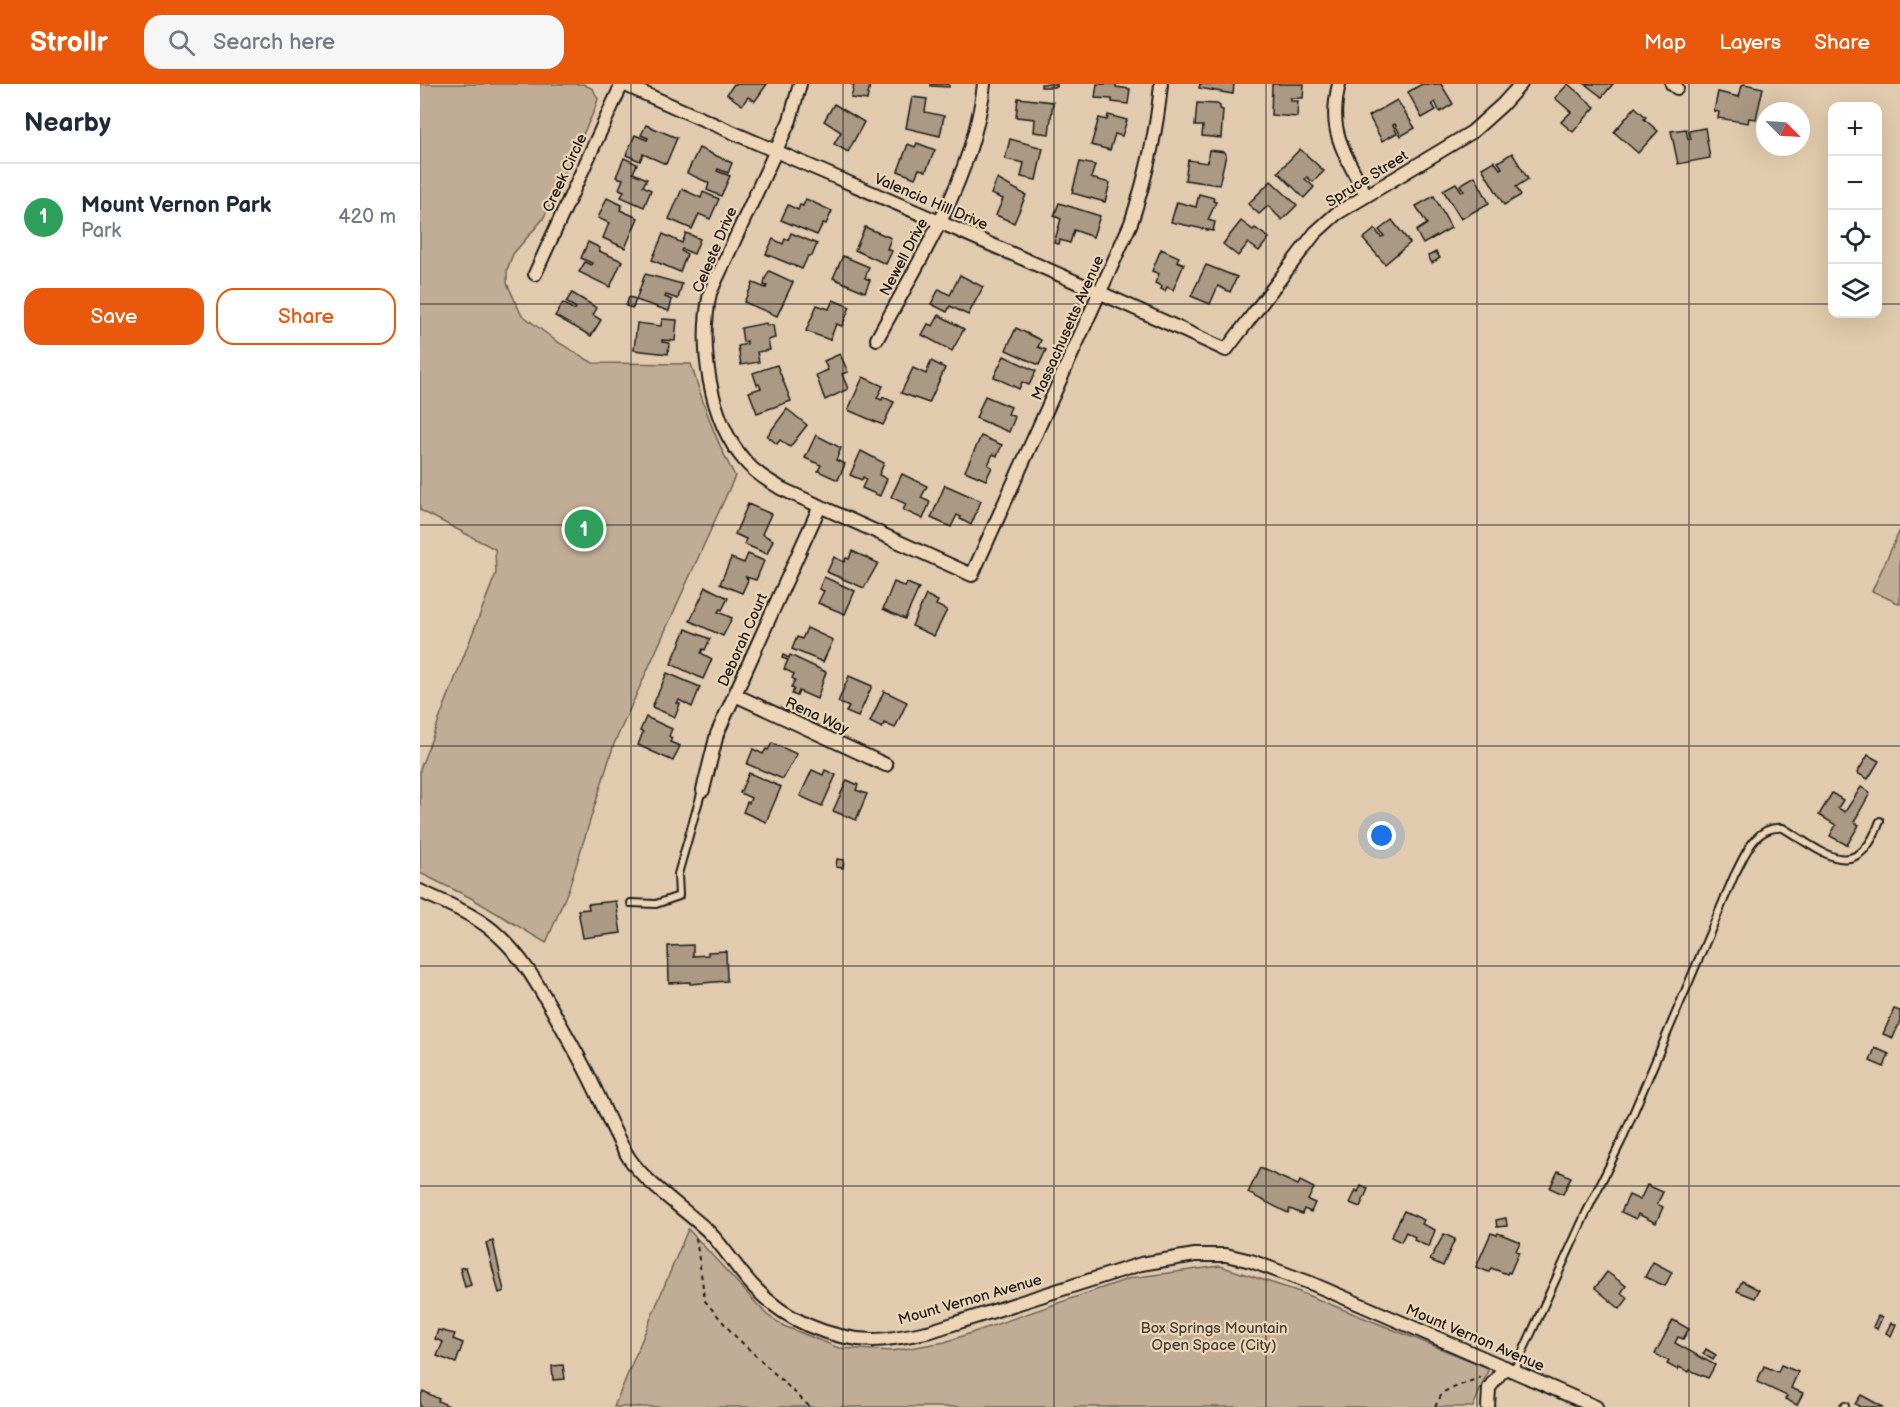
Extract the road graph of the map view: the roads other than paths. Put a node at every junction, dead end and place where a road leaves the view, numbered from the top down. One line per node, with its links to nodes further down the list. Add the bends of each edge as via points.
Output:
1 (623, 84): 7 (street, Valencia Hill Drive); 10 (street, Creek Circle)
2 (800, 84): 7 (street, Celeste Drive)
3 (984, 84): 9 (street, Newell Drive, via 976,133)
4 (1161, 84): 11 (street, Massachusetts Avenue, via 1155,135 1142,189)
5 (1339, 84): 8 (street, via 1336,126)
6 (1521, 84): 8 (street, Spruce Street, via 1472,132)
7 (776, 152): 9 (street, Valencia Hill Drive); 14 (street, Celeste Drive, via 710,293 706,315 707,365 719,414 745,461 782,489)
8 (1366, 195): 13 (street, Spruce Street, via 1336,214 1316,233)
9 (939, 222): 11 (street, Valencia Hill Drive); 12 (street, Newell Drive)
10 (535, 274)
11 (1101, 292): 13 (street, Valencia Hill Drive); 15 (street, Massachusetts Avenue)
12 (877, 339)
13 (1226, 350)
14 (820, 506): 15 (street, Celeste Drive); 16 (street, Deborah Court)
15 (972, 575)
16 (735, 695): 17 (street, Rena Way); 18 (street, Deborah Court, via 717,734)
17 (886, 765)
18 (702, 790): 21 (lane, via 678,874 679,896 656,904)
19 (1880, 821): 22 (lane, via 1861,855 1844,859 1833,858 1783,828 1764,830 1750,845 1621,1142)
20 (420, 891): 22 (street, Mount Vernon Avenue, via 478,921 513,951 531,973 573,1045 608,1122 631,1160 711,1235 755,1288 799,1322 847,1337 903,1337 1141,1264 1195,1255 1226,1255 1313,1284)
21 (631, 903)
22 (1510, 1369): 23 (street, via 1489,1388); 24 (street, Mount Vernon Avenue)
23 (1488, 1407)
24 (1596, 1407)

